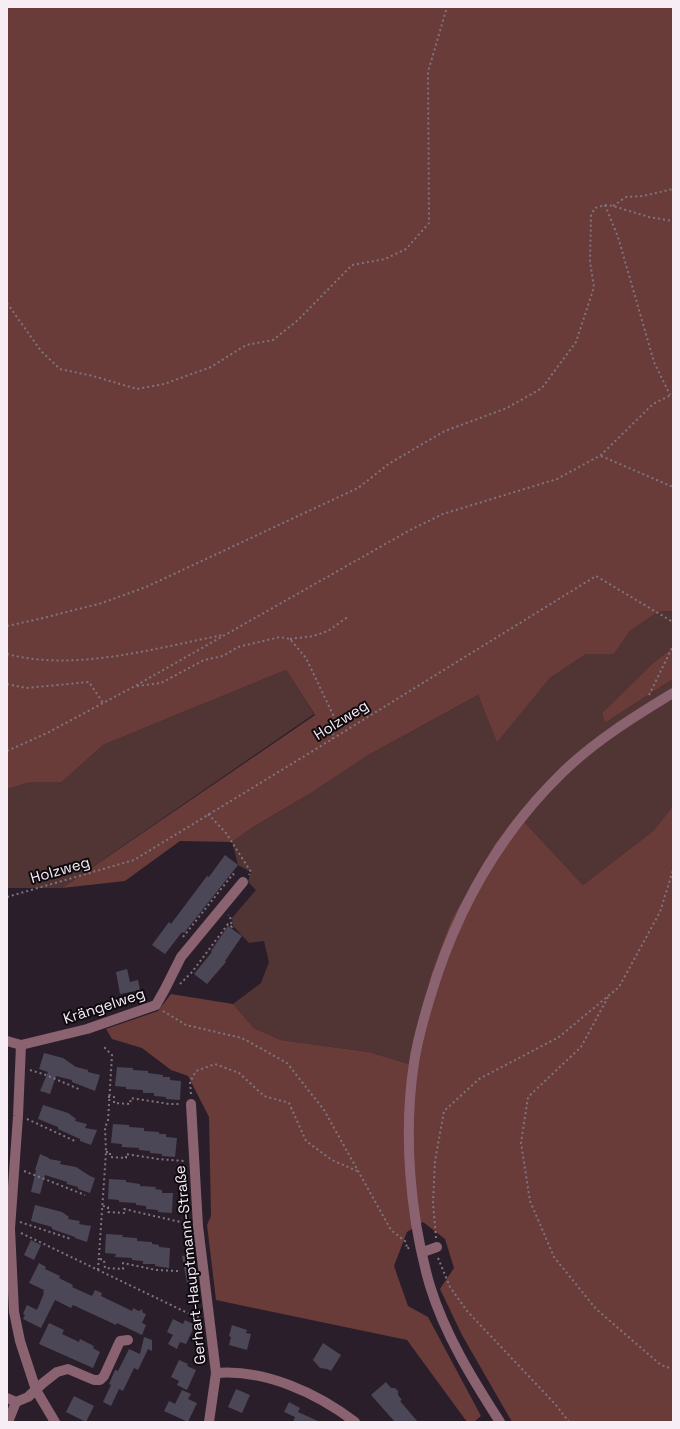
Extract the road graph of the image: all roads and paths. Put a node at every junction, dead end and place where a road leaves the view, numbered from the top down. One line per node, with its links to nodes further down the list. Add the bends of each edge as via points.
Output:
1 (447, 7): 6 (path, via 428,72 429,223 406,249 385,259 352,265 298,320 273,340 246,345 211,367 164,384 137,389 60,369 41,351)
2 (673, 189): 4 (path, via 626,197)
3 (604, 205): 4 (path); 7 (path, via 618,238 654,362); 12 (path, via 595,208 591,215 590,262 594,287 576,342 542,388 507,408 445,431 390,463 358,488 146,587 102,603)
4 (613, 206): 5 (path)
5 (673, 221)
6 (7, 303)
7 (672, 395): 8 (path, via 653,404)
8 (601, 455): 9 (path); 13 (path, via 557,479 443,514 410,530)
9 (673, 487)
10 (349, 616): 14 (path, via 328,631)
11 (673, 622): 22 (path, Holzweg, via 596,576)
12 (7, 626)
13 (226, 635): 16 (path, via 104,658 21,658); 18 (path)
14 (290, 640): 18 (path, via 280,637 238,647 223,656 204,660 161,683); 22 (path, via 306,658 335,719)
15 (673, 646): 21 (path)
16 (7, 654)
17 (7, 684): 20 (path, via 26,688 89,682)
18 (135, 686): 20 (path)
19 (673, 692): 21 (street)
20 (103, 703): 23 (path)
21 (641, 712): 50 (street, via 569,766 535,802 488,865 453,932 423,1022 414,1063 409,1153 412,1197)
22 (332, 738): 24 (path, Holzweg)
23 (7, 751)
24 (208, 814): 26 (path, via 226,833 251,872); 27 (path, Holzweg, via 134,860)
25 (673, 870): 30 (path, via 660,912 619,987)
26 (243, 882): 29 (street, Krängelweg, via 181,957)
27 (7, 897)
28 (232, 926): 29 (path, via 228,924 192,972 172,991)
29 (165, 989): 31 (street, Krängelweg)
30 (609, 996): 51 (path, via 559,1037 479,1079 444,1111 435,1161 433,1203); 58 (path, via 581,1047 528,1097 521,1143 530,1201 554,1257 596,1309 661,1365)
31 (156, 1005): 33 (street, Krängelweg, via 87,1029); 44 (path, via 186,1025 242,1038 287,1063 324,1110)
32 (7, 1041): 33 (street, Krängelweg)
33 (21, 1045): 35 (street)
34 (103, 1046): 37 (path, via 112,1055)
35 (21, 1068): 36 (path, via 46,1075); 39 (street)
36 (81, 1090)
37 (108, 1097): 38 (path, via 114,1097 114,1103 130,1104 131,1098 169,1104); 41 (path)
38 (191, 1104): 42 (street, Gerhart-Hauptmann-Straße); 44 (path, via 190,1082 196,1070 214,1064 239,1072 264,1096 289,1103 306,1141 332,1160)
39 (18, 1116): 40 (path); 43 (street)
40 (77, 1142)
41 (106, 1152): 42 (path, via 110,1152 110,1157 126,1158 126,1154); 46 (path)
42 (194, 1162): 48 (street, Gerhart-Hauptmann-Straße)
43 (15, 1169): 45 (path); 47 (street)
44 (358, 1171): 50 (path, via 391,1230 406,1242 407,1249)
45 (85, 1195)
46 (103, 1206): 48 (path, via 108,1207 108,1212 124,1213 124,1209); 53 (path)
47 (11, 1224): 49 (path); 54 (path); 60 (street, via 14,1312 20,1341)
48 (198, 1226): 56 (street, Gerhart-Hauptmann-Straße)
49 (71, 1239)
50 (420, 1242): 52 (street)
51 (437, 1247): 52 (street); 67 (path, via 438,1259 450,1287 467,1311)
52 (423, 1252): 66 (street, via 430,1286 448,1331 477,1386)
53 (100, 1259): 54 (path); 55 (path, via 104,1260 105,1268 123,1269 123,1264)
54 (98, 1270): 56 (path, via 196,1317)
55 (178, 1271)
56 (210, 1317): 59 (street, Gerhart-Hauptmann-Straße)
57 (128, 1340): 60 (street, via 120,1341 100,1380 68,1369 57,1372)
58 (673, 1369)
59 (216, 1373): 64 (street, Gerhart-Hauptmann-Straße); 65 (street, via 250,1374 276,1380 338,1408)
60 (36, 1390): 61 (street, via 28,1397); 63 (street)
61 (12, 1400): 62 (street)
62 (8, 1422)
63 (55, 1422)
64 (209, 1422)
65 (355, 1422)
66 (500, 1422)
67 (569, 1422)

